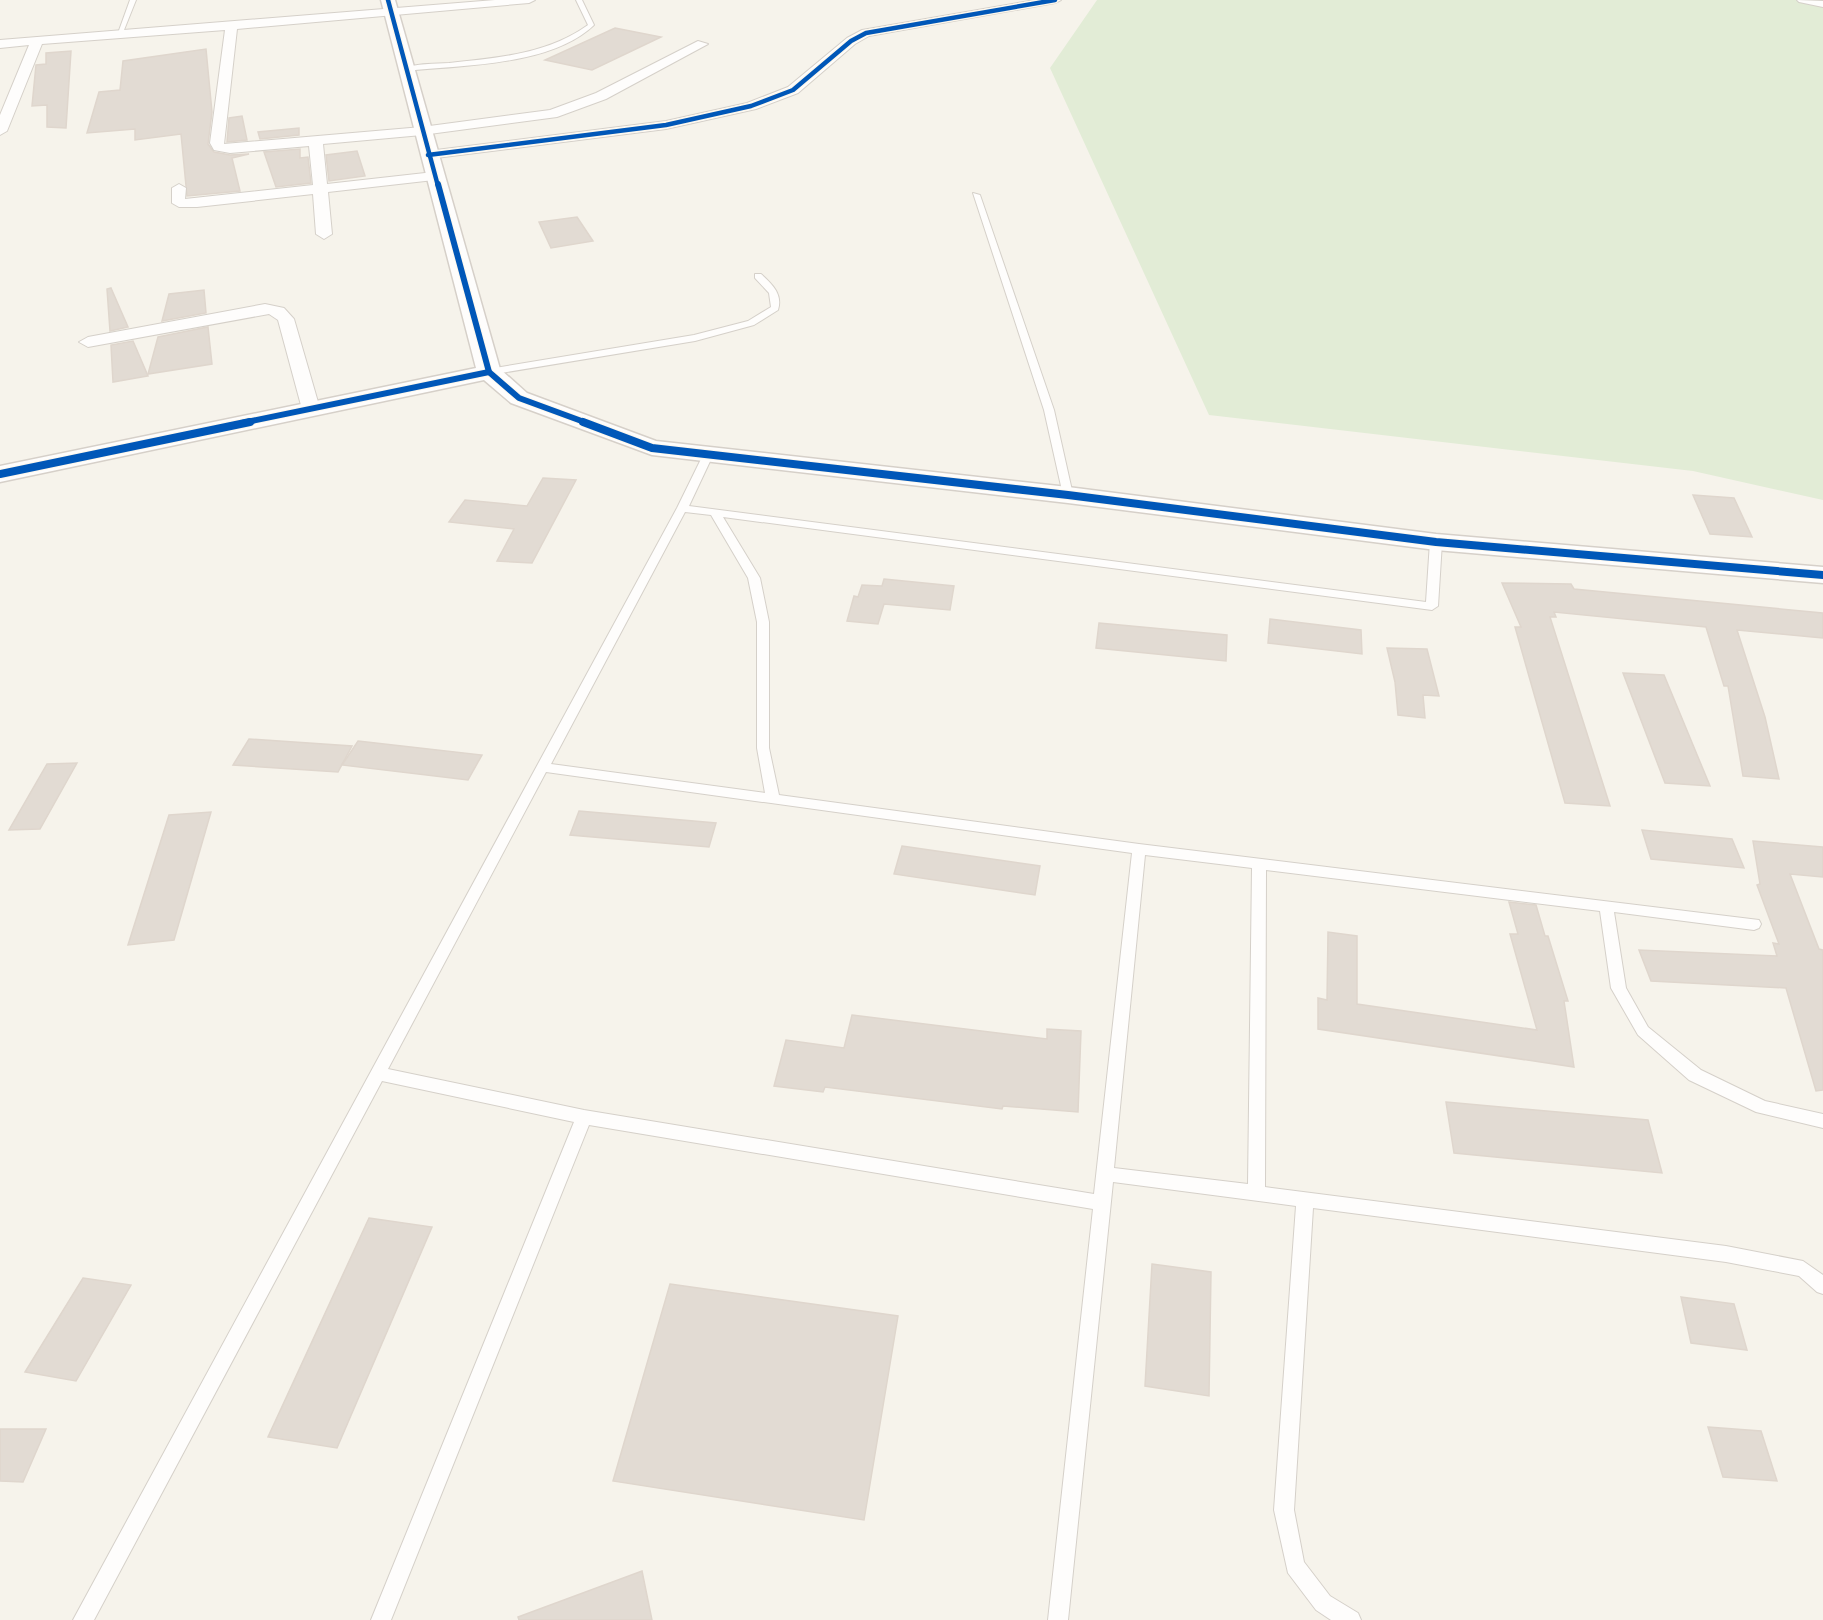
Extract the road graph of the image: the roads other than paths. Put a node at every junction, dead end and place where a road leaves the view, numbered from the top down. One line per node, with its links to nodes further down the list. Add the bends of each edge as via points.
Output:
1 (133, 0): 9 (lane)
2 (529, 0): 7 (street)
3 (579, 0): 13 (lane, via 591,25 585,32 548,50)
4 (1055, 0): 17 (street, via 866,33 851,40 793,90 751,106)
5 (1803, 0): 6 (street)
6 (1823, 4)
7 (390, 7): 8 (street); 13 (street)
8 (231, 26): 9 (street); 16 (street, via 219,147 252,148)
9 (119, 35): 10 (street)
10 (37, 41): 11 (street); 15 (street)
11 (0, 44)
12 (702, 44): 14 (street, via 573,109)
13 (406, 69): 14 (street)
14 (422, 131): 16 (street); 17 (street)
15 (0, 132)
16 (316, 141): 19 (street)
17 (431, 166): 19 (street); 24 (street)
18 (179, 188): 19 (street, via 179,203 186,204)
19 (320, 190): 21 (street)
20 (976, 195): 28 (lane, via 1048,410)
21 (324, 234)
22 (758, 276): 24 (lane, via 777,299 775,308 751,322 695,338)
23 (88, 342): 25 (street, via 249,311 280,311 286,319)
24 (489, 372): 25 (street); 26 (street, via 519,398 652,448)
25 (310, 409): 27 (street)
26 (708, 454): 28 (street); 29 (lane)
27 (0, 474)
28 (1068, 495): 31 (street)
29 (682, 508): 30 (lane); 33 (lane)
30 (714, 512): 31 (lane, via 1432,606); 34 (lane, via 754,578 763,621 763,748)
31 (1436, 542): 32 (street)
32 (1823, 575)
33 (541, 767): 34 (lane); 39 (lane)
34 (772, 799): 35 (lane)
35 (1139, 849): 36 (lane); 42 (lane)
36 (1259, 864): 37 (lane); 43 (lane)
37 (1606, 906): 38 (lane); 41 (lane, via 1619,988 1643,1031 1695,1075 1762,1107)
38 (1754, 924)
39 (378, 1074): 40 (lane); 47 (lane)
40 (584, 1117): 45 (lane); 48 (lane)
41 (1823, 1121)
42 (1105, 1174): 43 (lane); 45 (lane)
43 (1256, 1193): 44 (lane)
44 (1305, 1200): 46 (lane, via 1726,1254 1803,1269); 50 (lane, via 1284,1510 1295,1566 1323,1603)
45 (1102, 1203): 49 (lane)
46 (1823, 1286)
47 (83, 1620)
48 (381, 1620)
49 (1058, 1620)
50 (1351, 1620)

